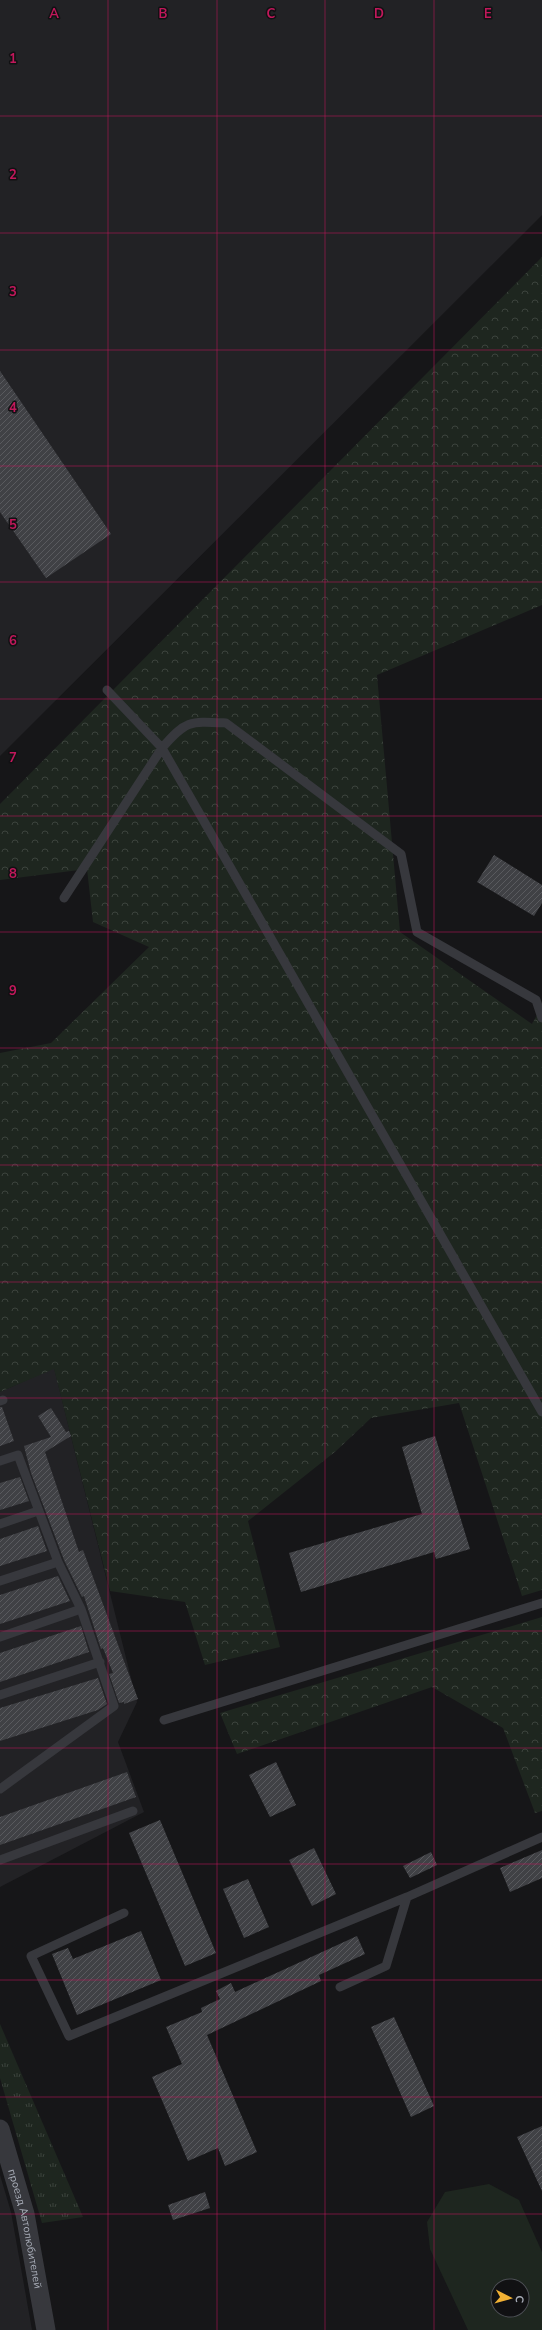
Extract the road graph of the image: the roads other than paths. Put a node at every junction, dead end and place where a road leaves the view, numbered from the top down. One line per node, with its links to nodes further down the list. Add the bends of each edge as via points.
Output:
1 (107, 690): 2 (lane)
2 (162, 748): 3 (lane); 4 (lane, via 178,729 195,721 226,723 401,854 417,932 536,1000); 5 (lane)
3 (64, 898)
4 (542, 1018)
5 (542, 1412)
6 (0, 1461): 7 (lane, via 18,1455)
7 (38, 1511): 8 (lane); 9 (lane)
8 (0, 1524)
9 (58, 1562): 10 (lane); 12 (lane)
10 (0, 1581)
11 (542, 1602): 16 (lane)
12 (81, 1609): 13 (lane); 14 (lane)
13 (0, 1637)
14 (100, 1662): 15 (lane); 17 (lane, via 114,1706)
15 (0, 1695)
16 (164, 1720)
17 (0, 1789)
18 (133, 1811): 20 (lane)
19 (542, 1837): 21 (lane)
20 (0, 1860)
21 (407, 1896): 22 (lane, via 69,2036 31,1956); 23 (lane, via 386,1966)
22 (124, 1913)
23 (340, 1987)
24 (0, 2129): 25 (street, проезд Автолюбителей, via 25,2214)
25 (46, 2330)

